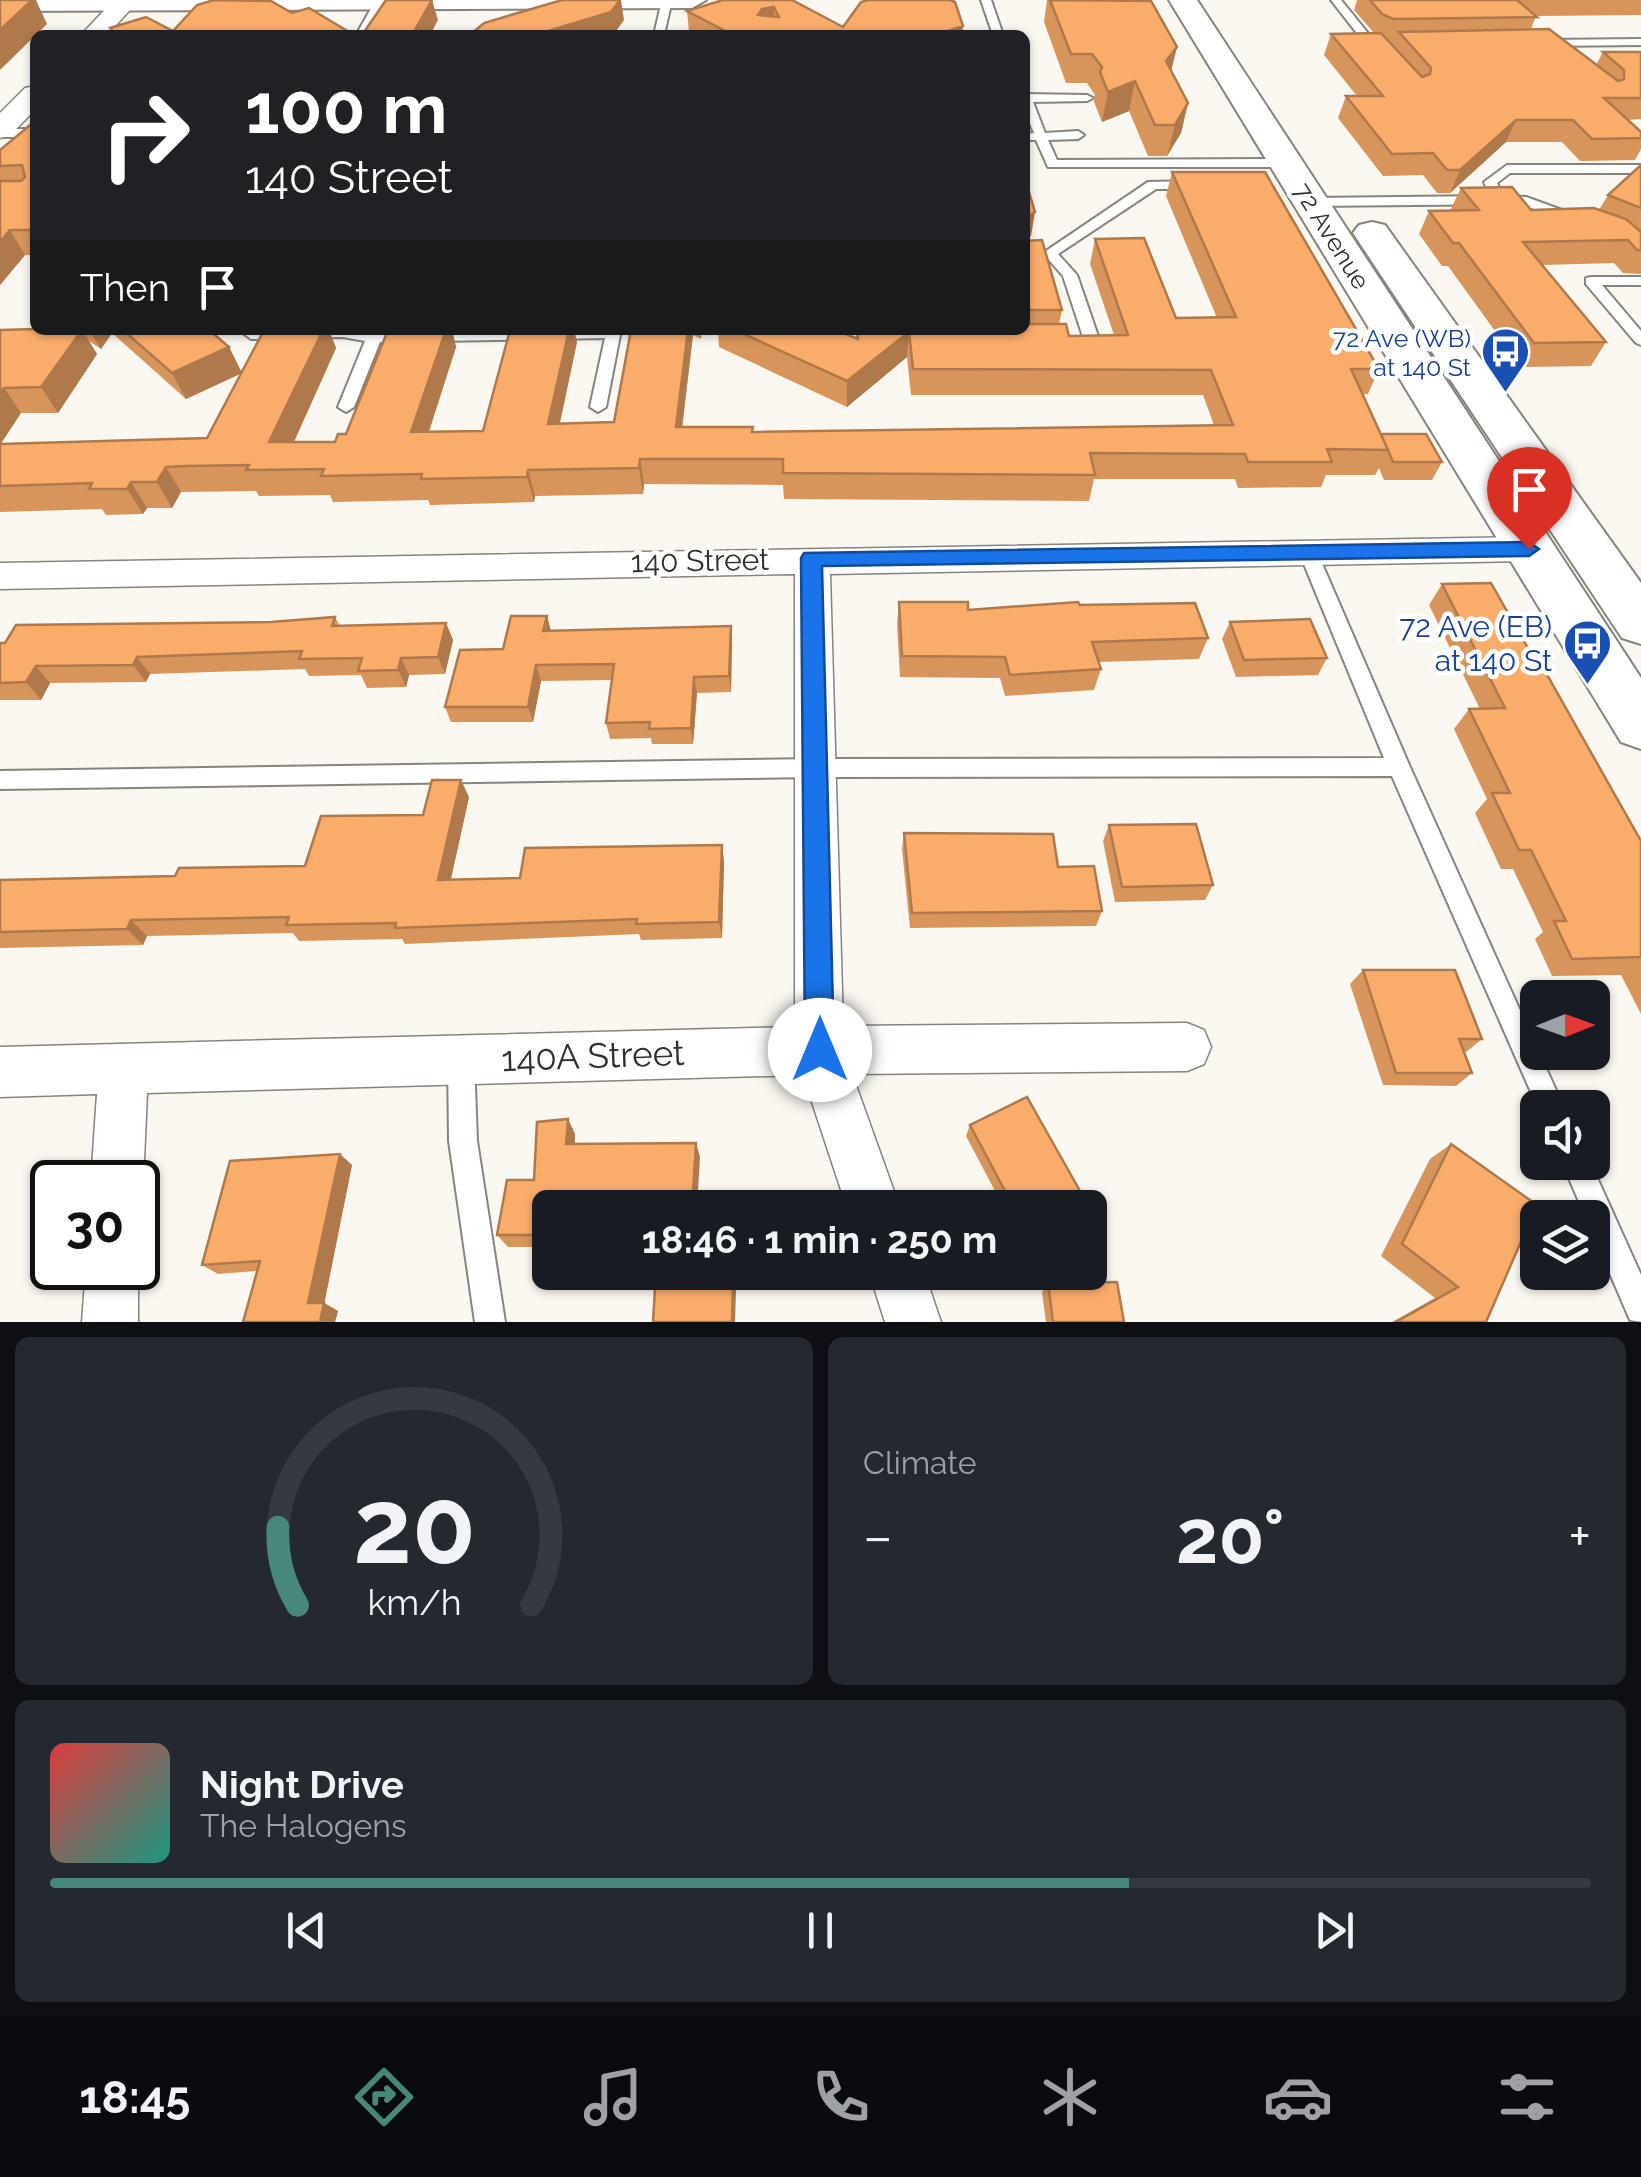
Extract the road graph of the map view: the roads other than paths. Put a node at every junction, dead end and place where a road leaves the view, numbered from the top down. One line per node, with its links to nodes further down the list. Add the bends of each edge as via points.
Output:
1 (667, 0): 2 (main road); 8 (main road); 12 (lane)
2 (692, 0)
3 (986, 0): 13 (lane)
4 (1183, 0): 28 (main road, 72 Avenue)
5 (1212, 0): 28 (main road, 72 Avenue)
6 (1336, 0): 17 (lane, via 1367,39 1383,50)
7 (126, 1): 8 (main road); 9 (main road); 10 (street)
8 (380, 1): 11 (lane)
9 (0, 4)
10 (98, 30)
11 (365, 30)
12 (660, 30)
13 (996, 30)
14 (1641, 42): 15 (lane)
15 (1544, 43): 16 (lane); 18 (lane)
16 (1526, 44)
17 (1401, 46)
18 (1558, 55)
19 (1030, 98): 20 (lane)
20 (1087, 98)
21 (30, 99): 22 (street)
22 (0, 131): 23 (lane)
23 (30, 133)
24 (1078, 135): 25 (lane)
25 (1032, 137): 28 (lane, via 1052,164)
26 (1641, 169): 29 (lane, via 1507,169 1490,182)
27 (1207, 184): 37 (lane, via 1153,185 1044,251 1070,275 1092,342)
28 (1305, 187): 29 (lane); 41 (main road, 72 Avenue); 42 (main road, 72 Avenue)
29 (1498, 200): 30 (lane, via 1521,200)
30 (1586, 224)
31 (1641, 280): 36 (lane, via 1591,281)
32 (361, 335): 35 (lane)
33 (494, 335): 35 (lane)
34 (613, 335): 39 (lane)
35 (374, 338): 38 (lane)
36 (1641, 340)
37 (1053, 342)
38 (346, 407)
39 (598, 407)
40 (1641, 548): 42 (main road, 140 Street)
41 (1529, 549): 42 (main road, 140 Street); 43 (street, 140 Street); 47 (main road, 72 Avenue)
42 (1589, 549): 46 (main road, 72 Avenue)
43 (1308, 552): 44 (street, 140 Street); 48 (lane)
44 (812, 558): 45 (street, 140 Street); 49 (street)
45 (0, 576)
46 (1641, 624)
47 (1641, 726)
48 (1399, 767): 49 (lane); 56 (lane)
49 (817, 768): 50 (lane); 52 (street)
50 (0, 780)
51 (1187, 1046): 52 (street, 140A Street)
52 (820, 1050): 53 (street, 140A Street); 59 (street)
53 (461, 1060): 54 (street, 140A Street); 64 (lane, via 463,1141)
54 (123, 1070): 55 (street, 140A Street); 57 (street)
55 (0, 1072)
56 (1543, 1090)
57 (118, 1160)
58 (1584, 1180): 62 (lane)
59 (868, 1190)
60 (112, 1290): 63 (street)
61 (902, 1290): 65 (street)
62 (1641, 1309)
63 (110, 1322)
64 (490, 1322)
65 (913, 1322)

